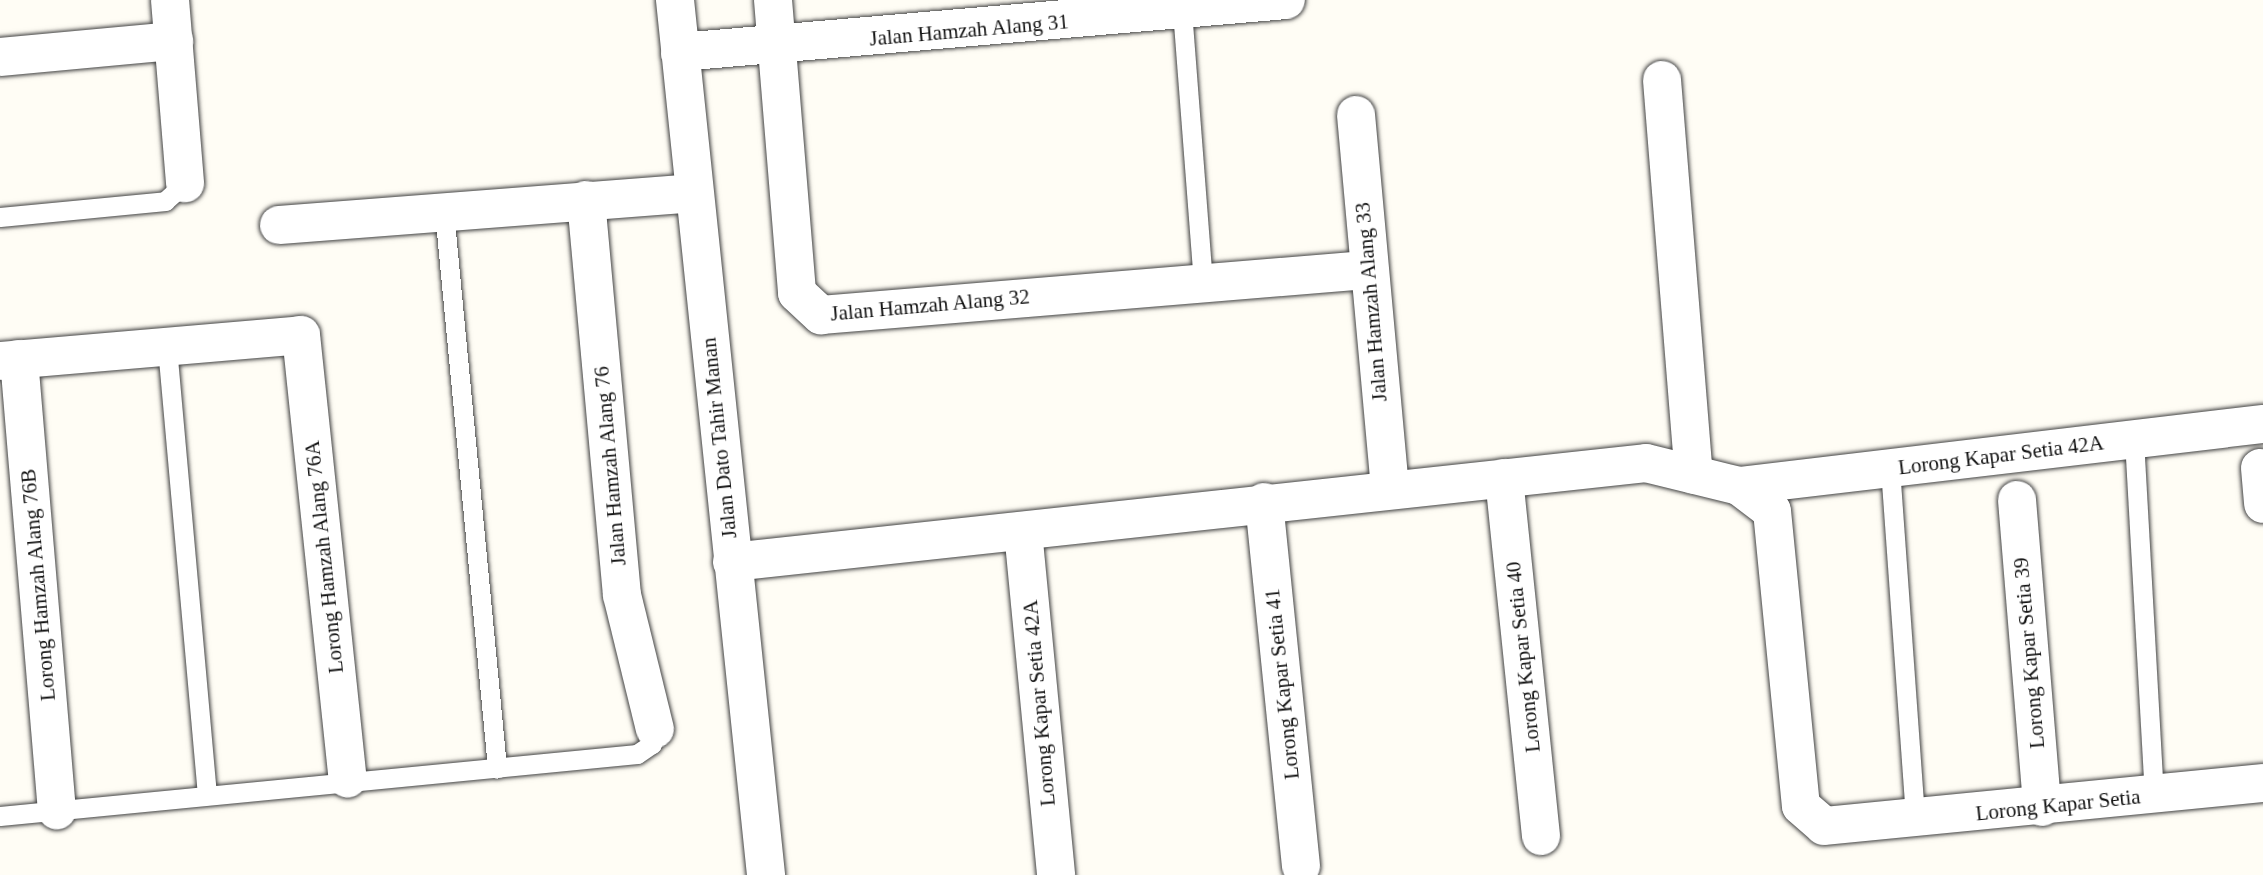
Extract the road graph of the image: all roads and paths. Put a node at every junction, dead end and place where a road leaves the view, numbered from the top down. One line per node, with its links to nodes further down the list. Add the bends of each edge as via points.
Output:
1 (170, 0): 6 (street)
2 (676, 0): 8 (street, Jalan Dato Tahir Manan)
3 (772, 0): 7 (street, Jalan Hamzah Alang 32)
4 (1264, 1): 5 (street, Jalan Hamzah Alang 31)
5 (1182, 10): 7 (street, Jalan Hamzah Alang 31); 19 (lane)
6 (174, 41): 9 (street); 12 (street)
7 (777, 48): 8 (street, Jalan Hamzah Alang 31); 19 (street, Jalan Hamzah Alang 32, via 797,293 821,315)
8 (680, 52): 13 (street, Jalan Dato Tahir Manan)
9 (0, 57)
10 (1662, 80): 25 (street)
11 (1356, 115): 18 (street, Jalan Hamzah Alang 33)
12 (185, 183): 16 (lane, via 164,201)
13 (693, 193): 14 (street); 32 (street, Jalan Dato Tahir Manan)
14 (586, 200): 15 (street); 33 (street, Jalan Hamzah Alang 76, via 622,595)
15 (444, 211): 17 (street); 34 (lane)
16 (0, 217)
17 (279, 225)
18 (1366, 270): 19 (street, Jalan Hamzah Alang 32); 28 (street, Jalan Hamzah Alang 33)
19 (1203, 282)
20 (167, 346): 21 (street); 35 (street, Lorong Hamzah Alang 76A, via 301,335); 37 (lane)
21 (10, 360): 40 (street, Lorong Hamzah Alang 76B)
22 (2263, 424): 23 (street, Lorong Kapar Setia 42A)
23 (2134, 439): 24 (street, Lorong Kapar Setia 42A); 38 (lane)
24 (1891, 468): 27 (street, Lorong Kapar Setia 42A); 42 (lane)
25 (1694, 475): 26 (street, via 1646,463); 27 (street)
26 (1504, 478): 28 (street); 43 (street, Lorong Kapar Setia 40)
27 (1739, 486): 42 (street, Lorong Kapar Setia, via 1772,510 1801,806 1824,826)
28 (1390, 489): 30 (street)
29 (2017, 500): 39 (street, Lorong Kapar Setia 39)
30 (1264, 502): 31 (street); 44 (street, Lorong Kapar Setia 41)
31 (1023, 531): 32 (street); 46 (street, Lorong Kapar Setia 42A)
32 (732, 562): 45 (street, Jalan Dato Tahir Manan)
33 (655, 729): 34 (lane, via 652,744 637,754)
34 (497, 768): 35 (lane)
35 (348, 779): 37 (lane)
36 (2263, 783): 38 (street, Lorong Kapar Setia)
37 (206, 794): 40 (lane)
38 (2154, 794): 39 (street, Lorong Kapar Setia)
39 (2042, 807): 42 (street, Lorong Kapar Setia)
40 (57, 810): 41 (lane)
41 (0, 816)
42 (1915, 821)
43 (1541, 836)
44 (1301, 866)
45 (766, 875)
46 (1056, 875)

